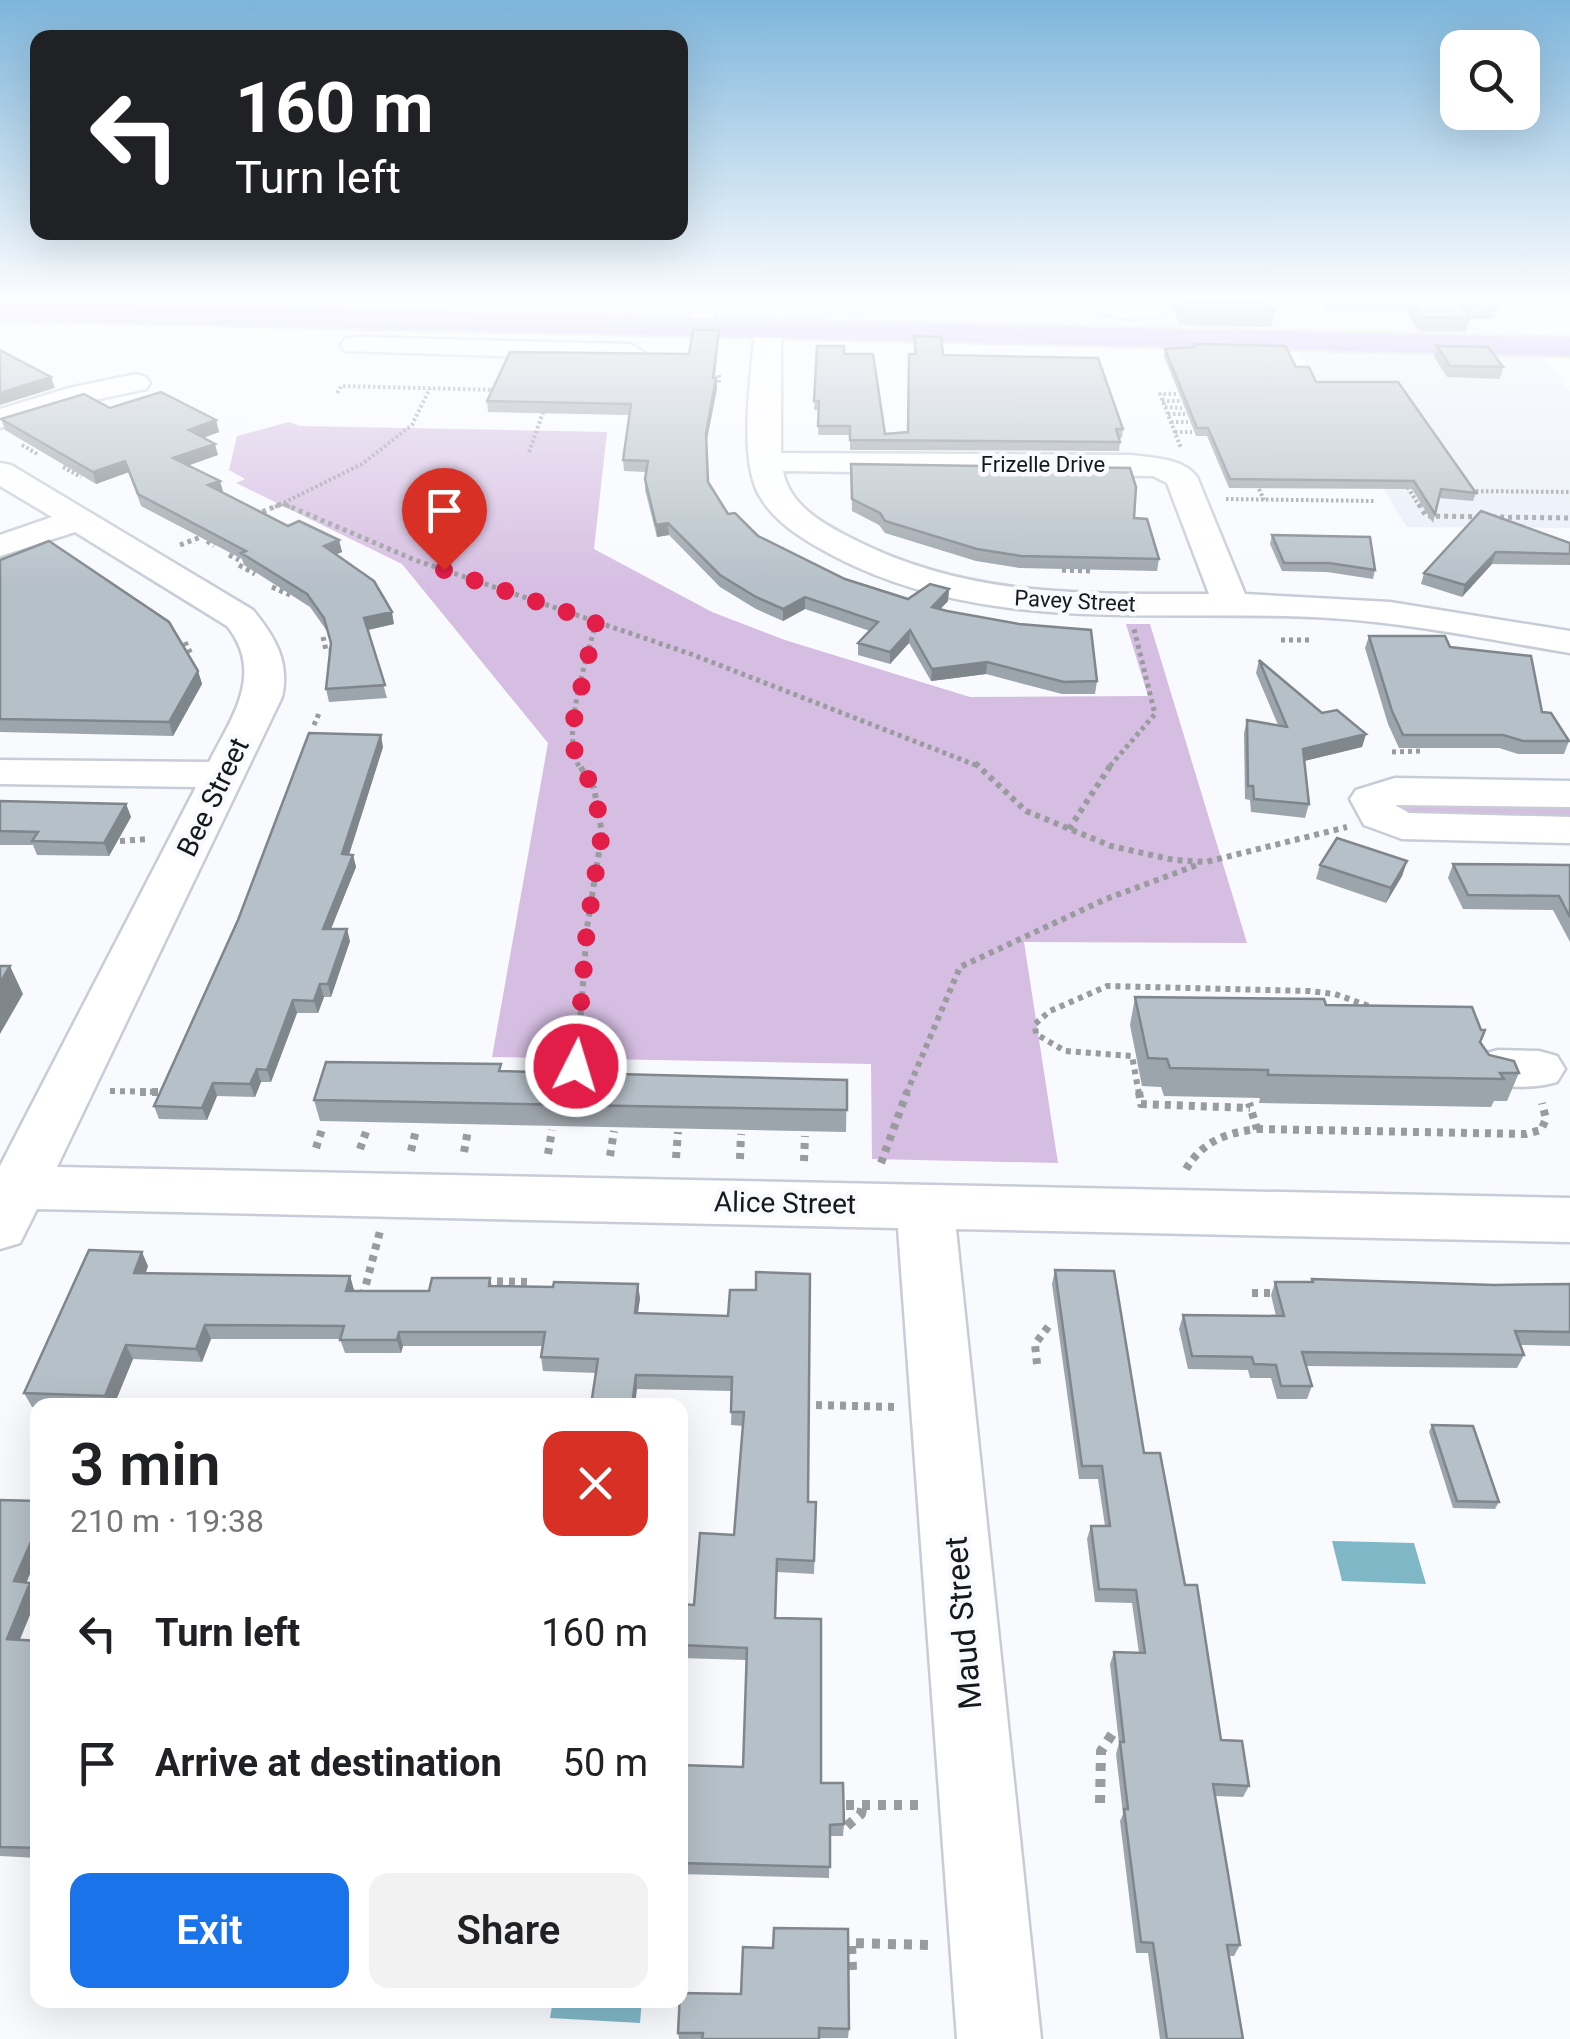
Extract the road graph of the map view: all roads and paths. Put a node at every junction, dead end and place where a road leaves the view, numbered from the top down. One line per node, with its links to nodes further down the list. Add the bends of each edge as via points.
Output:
1 (69, 397): 9 (street)
2 (426, 397): 39 (path, via 412,425 362,464)
3 (550, 397): 11 (path)
4 (767, 397): 15 (street, Pavey Street)
5 (1161, 397): 6 (path)
6 (1162, 401): 7 (path); 7 (path, via 1181,404)
7 (1166, 411): 8 (path); 10 (path)
8 (1185, 414)
9 (0, 419)
10 (1173, 427): 10 (path, via 1190,427); 14 (path)
11 (528, 452)
12 (40, 455): 13 (path)
13 (11, 459): 42 (street, Bee Street)
14 (1186, 459)
15 (766, 462): 54 (street, Pavey Street, via 771,489 798,520 858,557 928,581 1056,603); 54 (street, Frizelle Drive, via 1131,464 1172,472 1181,477)
16 (62, 467): 18 (path)
17 (1396, 468): 40 (path, via 1426,516)
18 (81, 478)
19 (1243, 489): 31 (path)
20 (1259, 489): 32 (path)
21 (1272, 489): 33 (path)
22 (1288, 489): 34 (path)
23 (1304, 489): 35 (path)
24 (1318, 490): 36 (path)
25 (1333, 490): 37 (path)
26 (1348, 490): 38 (path)
27 (1364, 490): 38 (path, via 1372,501)
28 (1463, 491): 29 (path)
29 (1570, 492)
30 (1220, 499): 31 (path)
31 (1248, 500): 32 (path)
32 (1264, 500): 33 (path)
33 (1278, 500): 34 (path)
34 (1293, 500): 35 (path)
35 (1309, 500): 36 (path)
36 (1323, 500): 37 (path)
37 (1339, 500): 38 (path)
38 (1354, 501)
39 (282, 504): 41 (path); 55 (path, via 415,560)
40 (1570, 518)
41 (246, 519)
42 (76, 520): 45 (street); 48 (street, Bee Street)
43 (209, 533): 48 (path)
44 (206, 541): 46 (path)
45 (0, 546)
46 (214, 546)
47 (230, 555): 51 (path)
48 (143, 560): 69 (street, Bee Street, via 240,618 264,657 262,697)
49 (1054, 570): 50 (path)
50 (1090, 570)
51 (254, 574)
52 (272, 587): 53 (path)
53 (290, 595)
54 (1231, 604): 57 (street, Pavey Street)
55 (596, 622): 72 (path, via 973,761 1026,811); 78 (path, via 573,724 575,758 594,788 602,833)
56 (1132, 623): 72 (path, via 1155,714 1100,777)
57 (1562, 629)
58 (323, 637): 62 (path)
59 (1280, 640): 60 (path)
60 (1312, 640)
61 (184, 642): 63 (path)
62 (330, 650)
63 (192, 656)
64 (320, 711): 65 (path)
65 (314, 725)
66 (1422, 750): 67 (path)
67 (1392, 752)
68 (0, 772): 69 (street)
69 (223, 776): 80 (street, Bee Street)
70 (1570, 794): 73 (street, via 1395,791 1371,799 1379,816 1402,826)
71 (1357, 825): 76 (path)
72 (1070, 829): 76 (path, via 1111,846)
73 (1570, 830)
74 (154, 839): 75 (path)
75 (120, 841)
76 (1206, 862): 102 (path, via 1106,899 960,967 896,1114)
77 (1391, 1014): 87 (path, via 1335,994 1108,986 1036,1024 1036,1034 1064,1051 1132,1056 1141,1104 1249,1105)
78 (576, 1066)
79 (1521, 1069): 87 (path, via 1546,1118 1541,1130 1526,1134)
80 (70, 1090): 81 (path); 103 (street, Bee Street)
81 (169, 1092)
82 (323, 1126): 92 (path)
83 (367, 1129): 93 (path)
84 (416, 1130): 94 (path)
85 (468, 1130): 95 (path)
86 (552, 1130): 96 (path)
87 (1257, 1130): 101 (path, via 1216,1137)
88 (614, 1131): 97 (path)
89 (678, 1132): 98 (path)
90 (741, 1134): 99 (path)
91 (805, 1136): 100 (path)
92 (316, 1148)
93 (360, 1150)
94 (411, 1151)
95 (464, 1152)
96 (548, 1154)
97 (610, 1156)
98 (676, 1158)
99 (740, 1159)
100 (804, 1161)
101 (1186, 1170)
102 (903, 1185): 103 (street, Alice Street); 104 (street, Alice Street); 123 (street, Maud Street)
103 (6, 1200)
104 (1570, 1220)
105 (383, 1221): 110 (path)
106 (530, 1282): 107 (path, via 483,1281)
107 (482, 1290)
108 (1252, 1293): 109 (path)
109 (1285, 1293)
110 (362, 1298)
111 (1051, 1323): 112 (path, via 1035,1344)
112 (1037, 1364)
113 (816, 1405): 114 (path)
114 (906, 1408)
115 (1114, 1731): 116 (path, via 1101,1752)
116 (1100, 1803)
117 (846, 1804): 118 (path)
118 (864, 1804): 119 (path); 120 (path)
119 (923, 1805)
120 (848, 1826)
121 (930, 1945): 122 (path, via 851,1942)
122 (852, 1970)
123 (999, 2039)

